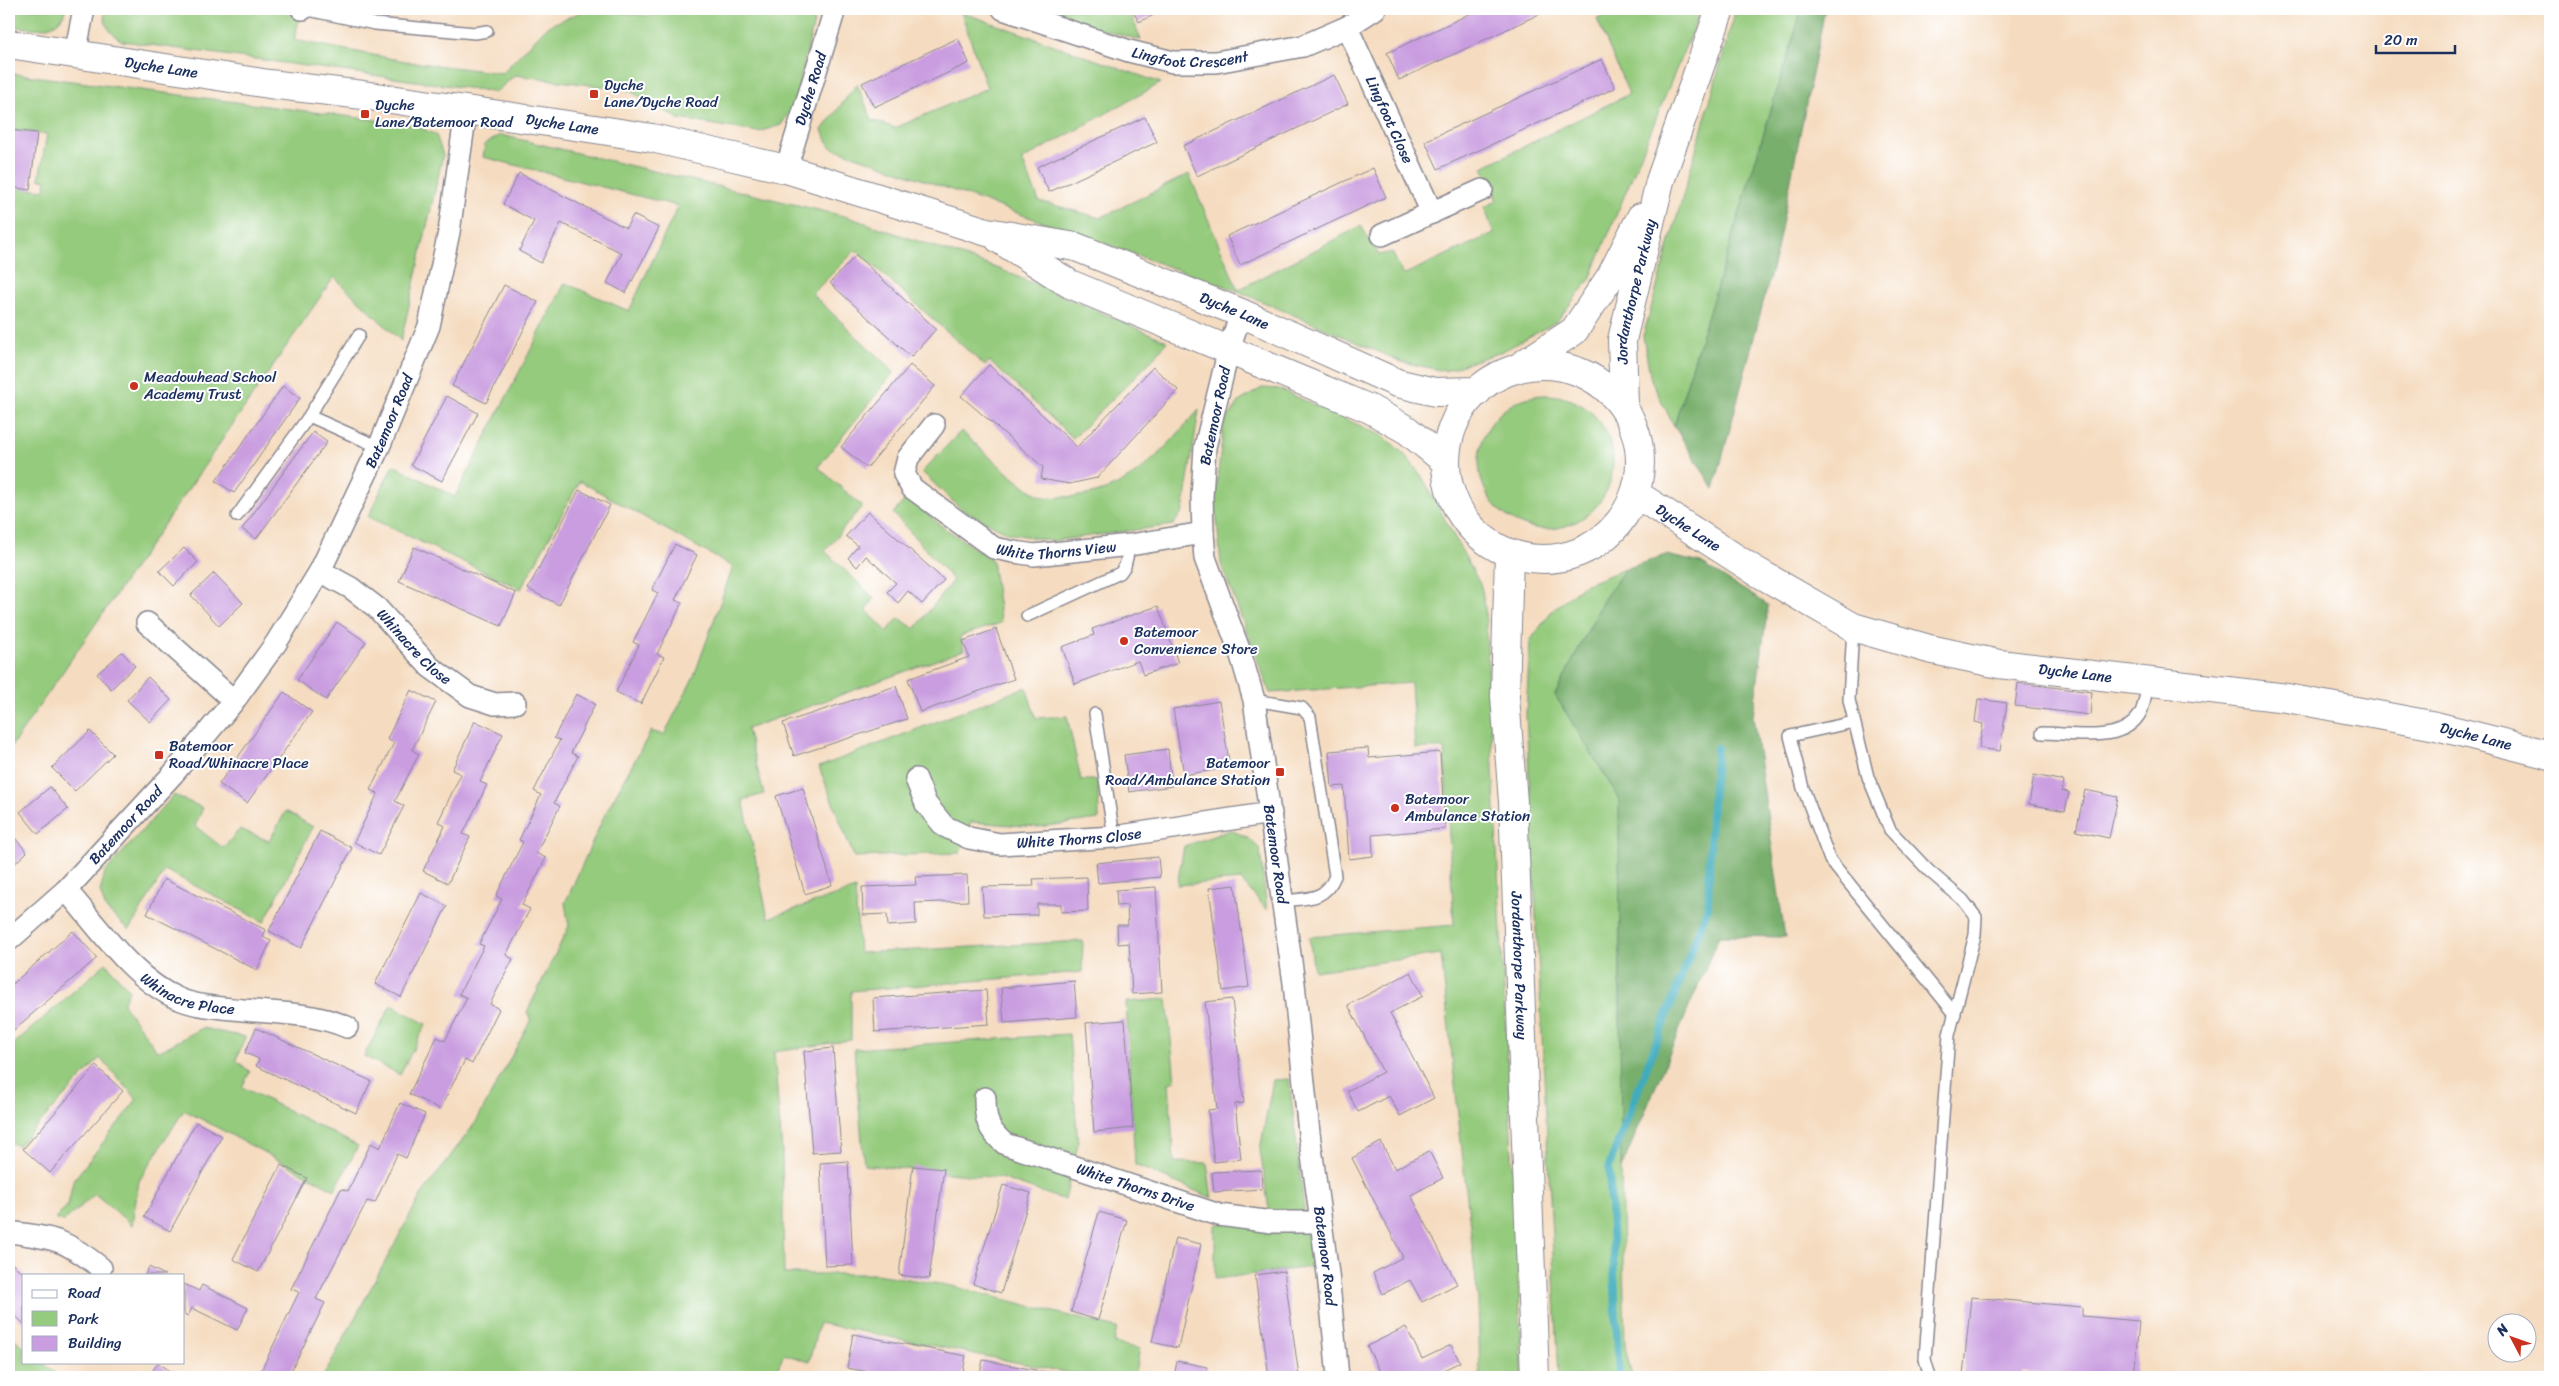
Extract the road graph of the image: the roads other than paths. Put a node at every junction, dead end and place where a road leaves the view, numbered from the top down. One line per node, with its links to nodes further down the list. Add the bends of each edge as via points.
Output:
1 (84, 9): 10 (street)
2 (302, 9): 8 (lane, via 375,24 475,33)
3 (835, 9): 12 (street, Dyche Road)
4 (1003, 9): 7 (street, Lingfoot Crescent, via 1129,51 1173,62 1216,62 1265,54 1304,46)
5 (1375, 9): 7 (street, Lingfoot Crescent)
6 (1720, 9): 13 (main road, Jordanthorpe Parkway)
7 (1347, 27): 15 (street, Lingfoot Close)
8 (487, 31)
9 (9, 44): 10 (main road, Dyche Lane)
10 (75, 54): 11 (main road, Dyche Lane)
11 (466, 111): 12 (main road, Dyche Lane, via 652,138); 26 (street, Batemoor Road, via 449,232 430,326)
12 (786, 169): 16 (main road, Dyche Lane)
13 (1660, 181): 21 (main road, Jordanthorpe Parkway, via 1611,276 1574,331); 23 (main road, Jordanthorpe Parkway, via 1622,340)
14 (1482, 190): 15 (street)
15 (1432, 213): 17 (street)
16 (987, 232): 18 (main road, Dyche Lane, via 1076,247); 20 (main road, Dyche Lane, via 1070,284)
17 (1382, 235)
18 (1241, 313): 20 (street, Batemoor Road); 22 (main road, Dyche Lane, via 1398,382 1435,392)
19 (359, 335): 24 (lane)
20 (1229, 349): 27 (main road, Dyche Lane, via 1370,408 1407,430); 30 (street, Batemoor Road, via 1205,447)
21 (1520, 366): 22 (main road, via 1490,380); 23 (main road, via 1554,364 1599,381)
22 (1478, 391): 27 (main road, via 1465,403 1450,431)
23 (1624, 404): 28 (main road, via 1638,435 1641,452)
24 (309, 416): 26 (lane); 29 (lane)
25 (934, 425): 31 (street, White Thorns View, via 908,458 904,474 912,488 994,548 1034,555)
26 (380, 447): 33 (street, Batemoor Road)
27 (1445, 461): 32 (main road, via 1450,494 1458,510 1480,537)
28 (1636, 494): 32 (main road, via 1620,524 1584,551 1551,560); 36 (main road, Dyche Lane, via 1754,570)
29 (237, 516)
30 (1203, 534): 31 (street, White Thorns View); 38 (street, Batemoor Road, via 1205,558)
31 (1130, 545): 34 (lane, via 1126,566 1120,573)
32 (1509, 554): 58 (main road, Jordanthorpe Parkway, via 1506,696)
33 (320, 571): 39 (street, Batemoor Road, via 276,643); 40 (street, Whinacre Close, via 377,608 430,668 470,696 495,704)
34 (1027, 616)
35 (147, 622): 39 (street)
36 (1853, 627): 37 (main road, Dyche Lane, via 1999,664); 42 (lane, via 1849,700)
37 (2148, 682): 43 (lane, via 2142,711 2121,732); 44 (main road, Dyche Lane, via 2288,698 2436,726)
38 (1254, 700): 46 (street, Batemoor Road); 49 (lane, via 1302,708 1310,717 1335,876 1330,888 1320,896)
39 (234, 701): 48 (street, Batemoor Road, via 173,774)
40 (515, 703)
41 (1095, 714): 47 (lane)
42 (1854, 722): 51 (lane, via 1868,777 1890,830 1929,871 1963,900 1976,917 1975,935); 51 (lane, via 1790,736 1803,788 1830,860)
43 (2042, 733)
44 (2550, 755)
45 (916, 779): 47 (street, White Thorns Close, via 926,804 944,826 969,838 1000,844)
46 (1271, 813): 47 (street, White Thorns Close); 49 (street, Batemoor Road)
47 (1114, 836)
48 (66, 890): 50 (street, Batemoor Road); 52 (street, Whinacre Place, via 130,963 152,984 180,1000 217,1007 280,1012 329,1020)
49 (1283, 901): 54 (street, Batemoor Road)
50 (9, 940)
51 (1954, 1014): 59 (lane, via 1949,1035 1930,1266 1925,1359)
52 (347, 1027)
53 (985, 1098): 54 (street, White Thorns Drive, via 985,1114 992,1134 1005,1144 1219,1215 1272,1222)
54 (1321, 1222): 57 (street, Batemoor Road)
55 (9, 1232): 56 (street, via 52,1238 76,1248)
56 (101, 1268)
57 (1338, 1377)
58 (1535, 1377)
59 (1930, 1377)

